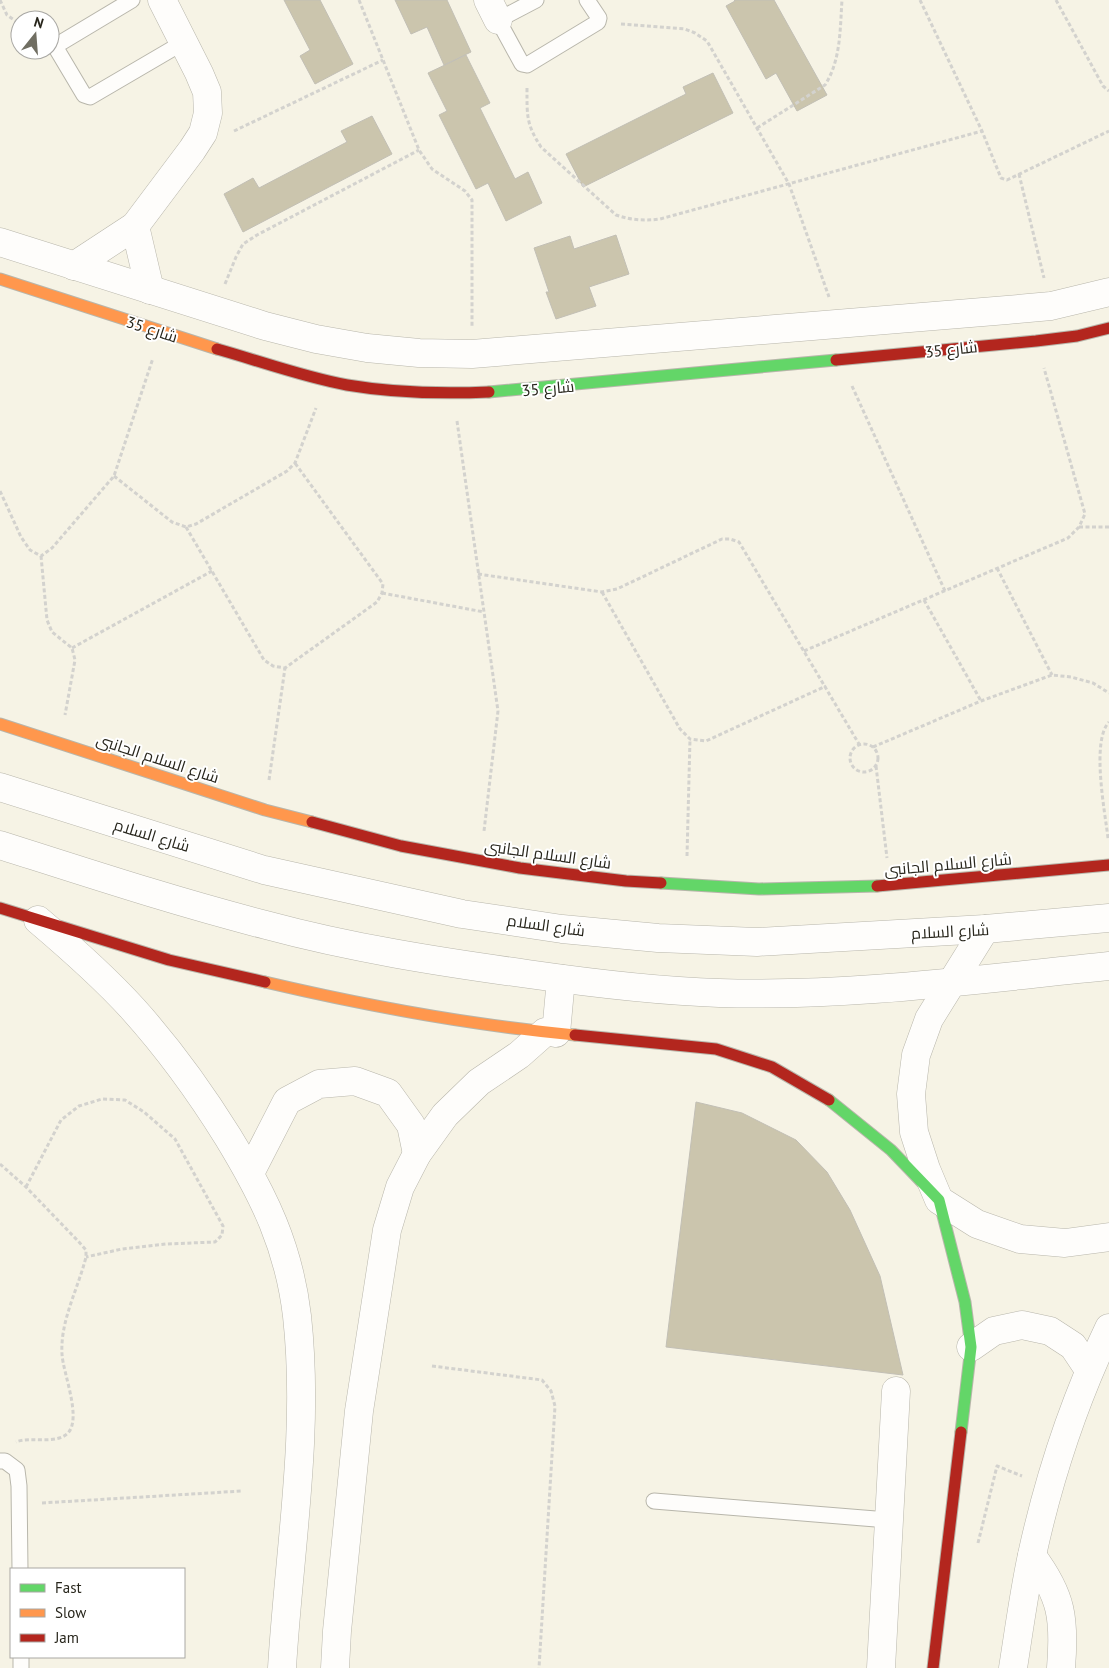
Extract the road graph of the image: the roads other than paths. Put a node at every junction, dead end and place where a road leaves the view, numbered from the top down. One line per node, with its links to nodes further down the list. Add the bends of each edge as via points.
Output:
1 (132, 0): 6 (lane, via 57,45 84,95 90,96)
2 (162, 0): 6 (street)
3 (536, 0): 5 (lane)
4 (587, 0): 5 (lane, via 599,18 598,22 527,65 518,60)
5 (493, 10)
6 (184, 42): 7 (street, via 207,92 208,113 203,133)
7 (135, 226): 9 (street); 11 (street)
8 (0, 242): 9 (street, شارع 35)
9 (74, 266): 11 (street, شارع 35)
10 (0, 279): 13 (street, شارع 35, via 162,332 325,380 393,390 453,393 502,392 1036,341)
11 (150, 290): 12 (street, شارع 35, via 316,339 367,348 472,354 1051,306)
12 (1109, 292)
13 (1109, 328)
14 (0, 724): 17 (street, شارع السلام الجانبى, via 265,810 401,846 520,868 617,880 759,889 891,886)
15 (0, 787): 21 (street, شارع السلام, via 264,870 462,914 562,929 658,938 757,942)
16 (0, 845): 23 (street, via 173,900 268,926 365,948)
17 (1109, 865)
18 (0, 908): 20 (street)
19 (1109, 918): 21 (street, شارع السلام)
20 (38, 920): 25 (street, via 169,960 321,996 482,1025); 27 (street, via 133,1008 212,1111)
21 (985, 930): 24 (street)
22 (1109, 966): 24 (street)
23 (561, 979): 24 (street, via 717,993 796,994); 25 (street)
24 (952, 982): 28 (street, via 929,1019 916,1055 910,1094 914,1132)
25 (551, 1033): 26 (street, via 479,1082 445,1115); 28 (street, via 716,1049 772,1067 835,1104 891,1150)
26 (417, 1154): 27 (street, via 410,1125 388,1093 354,1081 319,1084 288,1101); 40 (street, via 400,1187 387,1230 359,1411)
27 (250, 1173): 39 (street, via 280,1238 291,1277 301,1370 299,1462)
28 (939, 1200): 29 (street, via 977,1224 1020,1240 1065,1243); 31 (street, via 965,1302)
29 (1109, 1237)
30 (1109, 1328): 32 (street)
31 (971, 1347): 32 (street, via 994,1331 1022,1325 1050,1331 1073,1346); 42 (street)
32 (1089, 1370): 37 (street, via 1048,1487)
33 (896, 1391): 36 (street)
34 (3, 1461): 38 (lane, via 17,1470)
35 (654, 1501): 36 (lane)
36 (888, 1520): 41 (street)
37 (1032, 1556): 43 (street); 44 (street, via 1047,1576 1057,1598 1063,1622)
38 (20, 1568)
39 (282, 1668)
40 (335, 1668)
41 (880, 1668)
42 (933, 1668)
43 (1013, 1668)
44 (1061, 1668)

